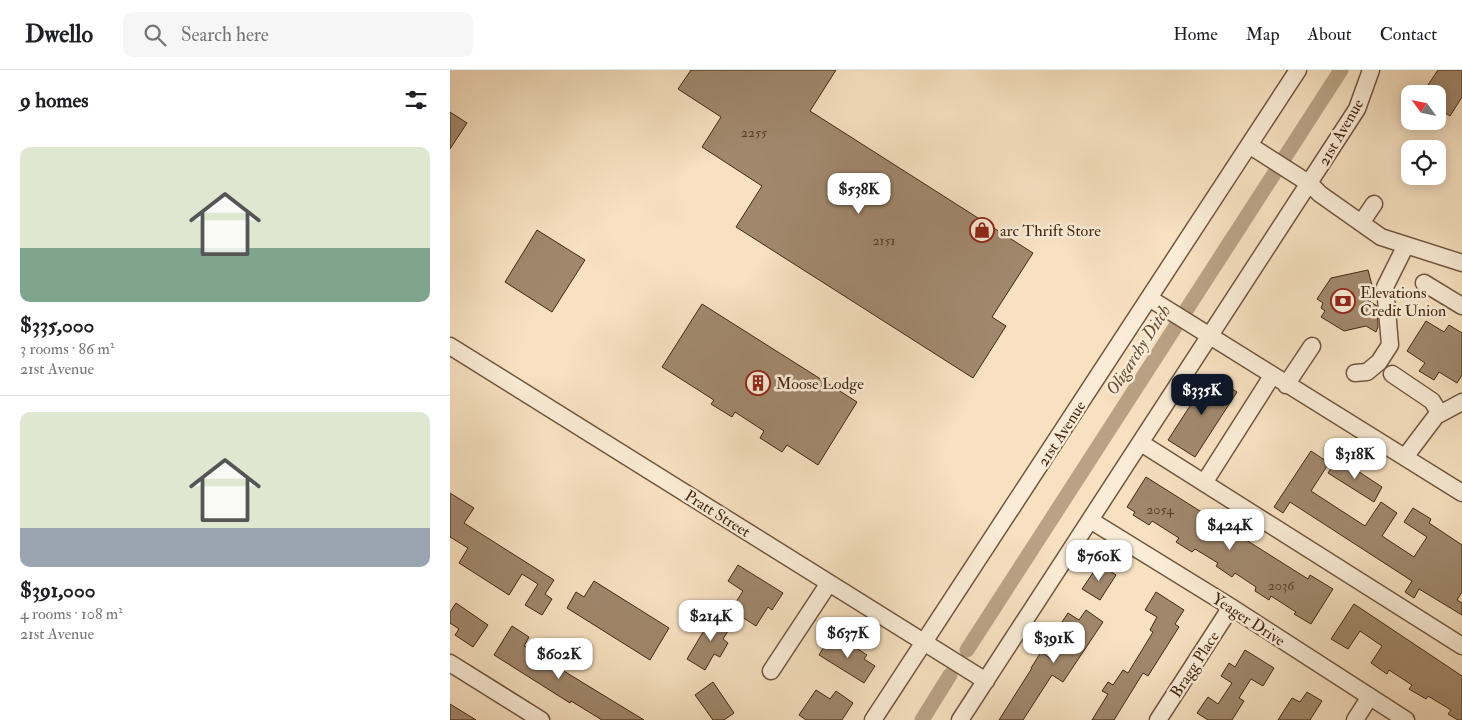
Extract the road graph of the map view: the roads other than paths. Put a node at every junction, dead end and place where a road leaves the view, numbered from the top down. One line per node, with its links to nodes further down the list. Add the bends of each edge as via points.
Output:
1 (1298, 70): 3 (street, 21st Avenue)
2 (1371, 70): 4 (street, 21st Avenue, via 1357,109)
3 (1249, 145): 4 (street); 10 (street, 21st Avenue)
4 (1310, 184): 6 (street); 12 (street, 21st Avenue)
5 (1374, 204): 6 (street)
6 (1361, 223): 7 (street, via 1381,237)
7 (1406, 245): 8 (street); 15 (street, via 1385,287 1390,345 1379,362 1367,372)
8 (1462, 263)
9 (1424, 283): 11 (street)
10 (1149, 298): 12 (street); 28 (street, 21st Avenue)
11 (1462, 306)
12 (1210, 337): 17 (street); 21 (street, 21st Avenue)
13 (450, 346): 26 (street, Pratt Street)
14 (1312, 346): 18 (street)
15 (1355, 373)
16 (1392, 374): 20 (street, via 1432,401)
17 (1272, 376): 18 (street); 23 (street)
18 (1286, 385): 22 (street)
19 (1462, 402): 20 (street)
20 (1440, 414): 22 (street)
21 (1141, 443): 23 (street); 25 (street, 21st Avenue)
22 (1405, 457): 24 (street)
23 (1204, 483): 29 (street)
24 (1462, 493)
25 (1090, 520): 27 (street, Yeager Drive); 32 (street, 21st Avenue)
26 (829, 583): 28 (street, Pratt Street); 31 (street)
27 (1231, 607): 33 (street, Yeager Drive); 37 (street, Bragg Place)
28 (924, 642): 32 (street, Pratt Street); 35 (street, 21st Avenue)
29 (1462, 646)
30 (450, 663): 34 (street)
31 (771, 671)
32 (986, 681): 36 (street, 21st Avenue)
33 (1369, 698): 38 (street); 39 (street, Yeager Drive)
34 (541, 720)
35 (874, 720)
36 (960, 720)
37 (1158, 720)
38 (1355, 720)
39 (1406, 720)

